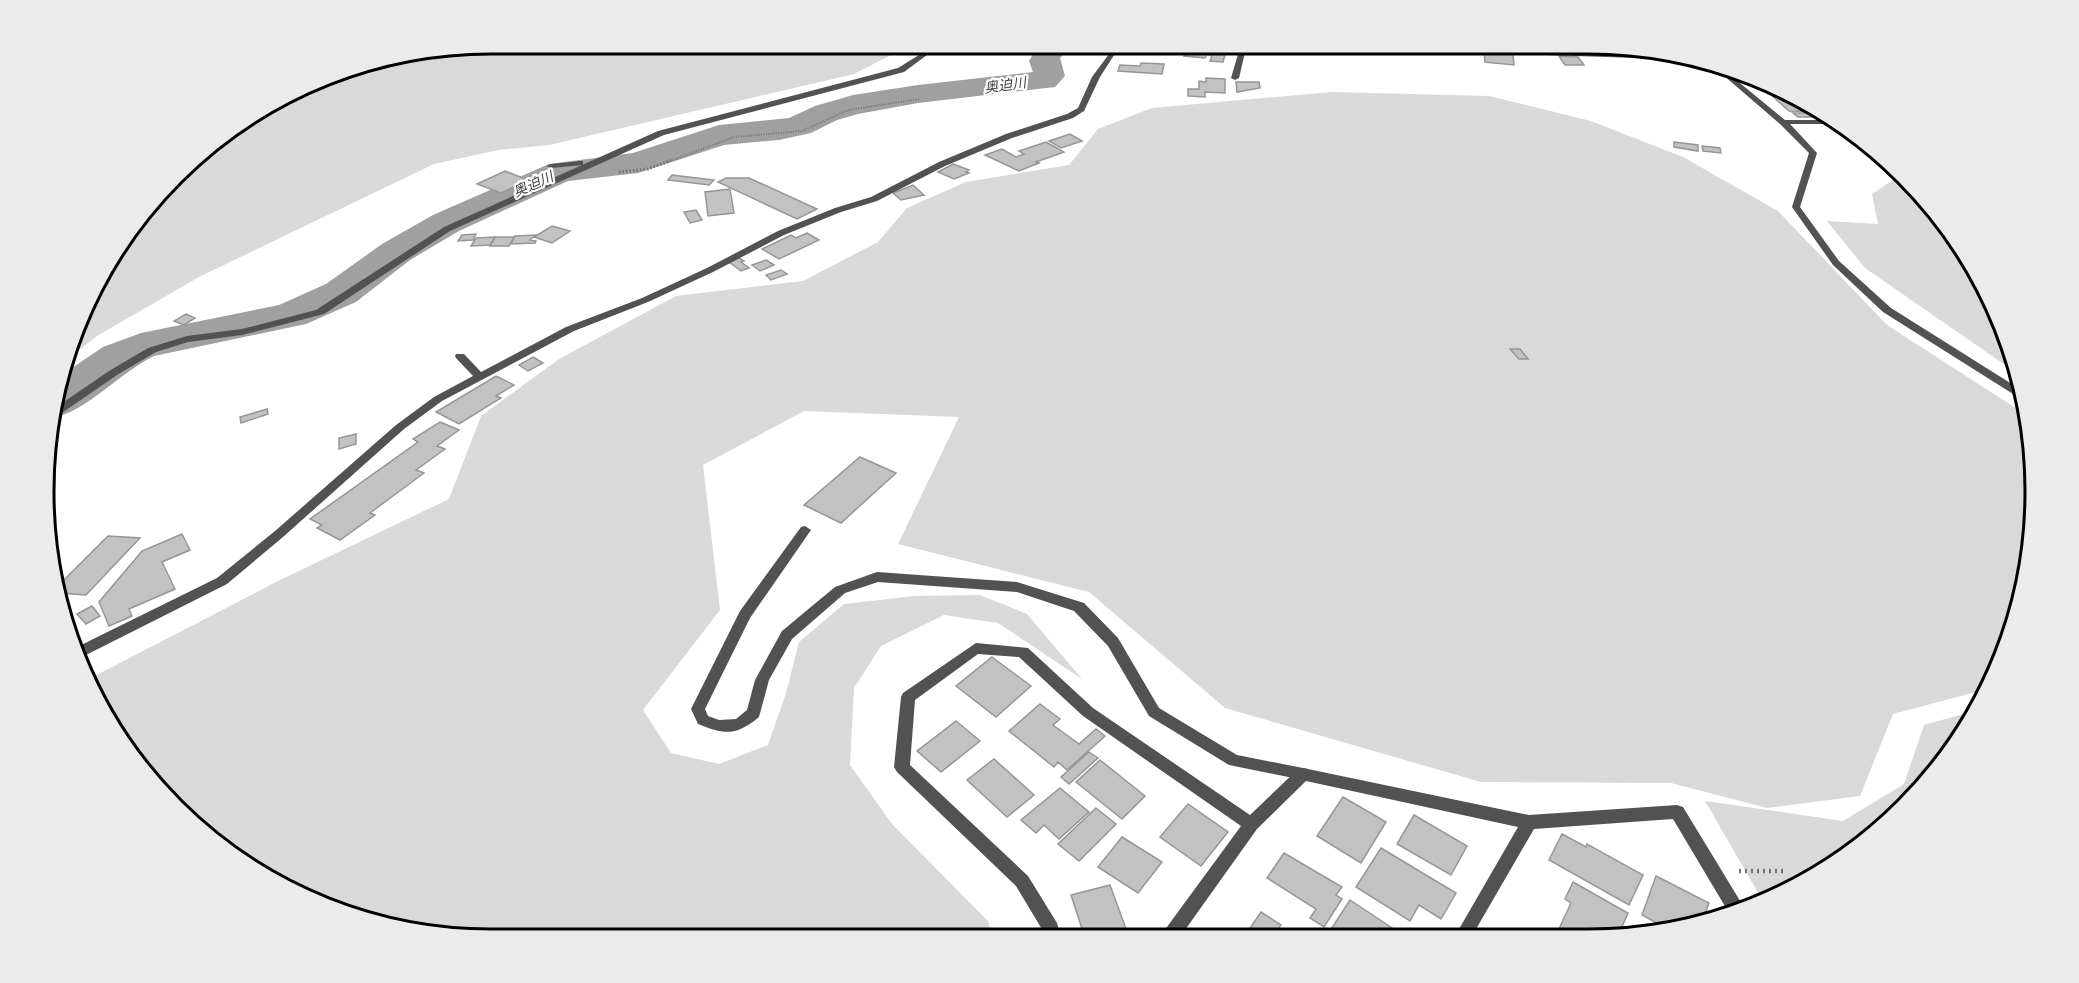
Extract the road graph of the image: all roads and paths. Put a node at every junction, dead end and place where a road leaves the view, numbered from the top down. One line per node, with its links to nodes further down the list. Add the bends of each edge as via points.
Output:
1 (925, 54): 11 (street, via 901,70 661,133)
2 (1112, 54): 15 (street, via 1081,109 1070,116 1009,136 874,199 781,233 645,300 570,328)
3 (1241, 54): 7 (street)
4 (1570, 54): 5 (street)
5 (1628, 56)
6 (1728, 77): 9 (street)
7 (1235, 78)
8 (920, 99): 13 (path, via 862,107 802,131 734,137 648,169)
9 (1783, 122): 10 (street); 16 (street, via 1813,153 1796,207 1836,263 1887,310)
10 (1822, 123)
11 (596, 161): 12 (street); 17 (street, via 447,229 320,312 242,332 187,339 152,350)
12 (551, 166)
13 (609, 172)
14 (460, 356): 15 (street)
15 (479, 376): 19 (street, via 399,427 222,581)
16 (2013, 389)
17 (62, 408)
18 (805, 530): 20 (street, via 745,615 698,708 703,720 718,726 739,725 754,713 762,680 787,635 840,590 877,577 1017,587 1079,607 1113,642 1154,712 1234,761)
19 (84, 650)
20 (1302, 774): 21 (street); 22 (street)
21 (1528, 822): 23 (street, via 1677,812); 28 (street)
22 (1251, 824): 26 (street, via 1088,712 1023,652 976,648 908,697 902,767 1022,881); 27 (street)
23 (1713, 871): 24 (path); 25 (street)
24 (1783, 871)
25 (1733, 904)
26 (1051, 929)
27 (1176, 929)
28 (1467, 929)

